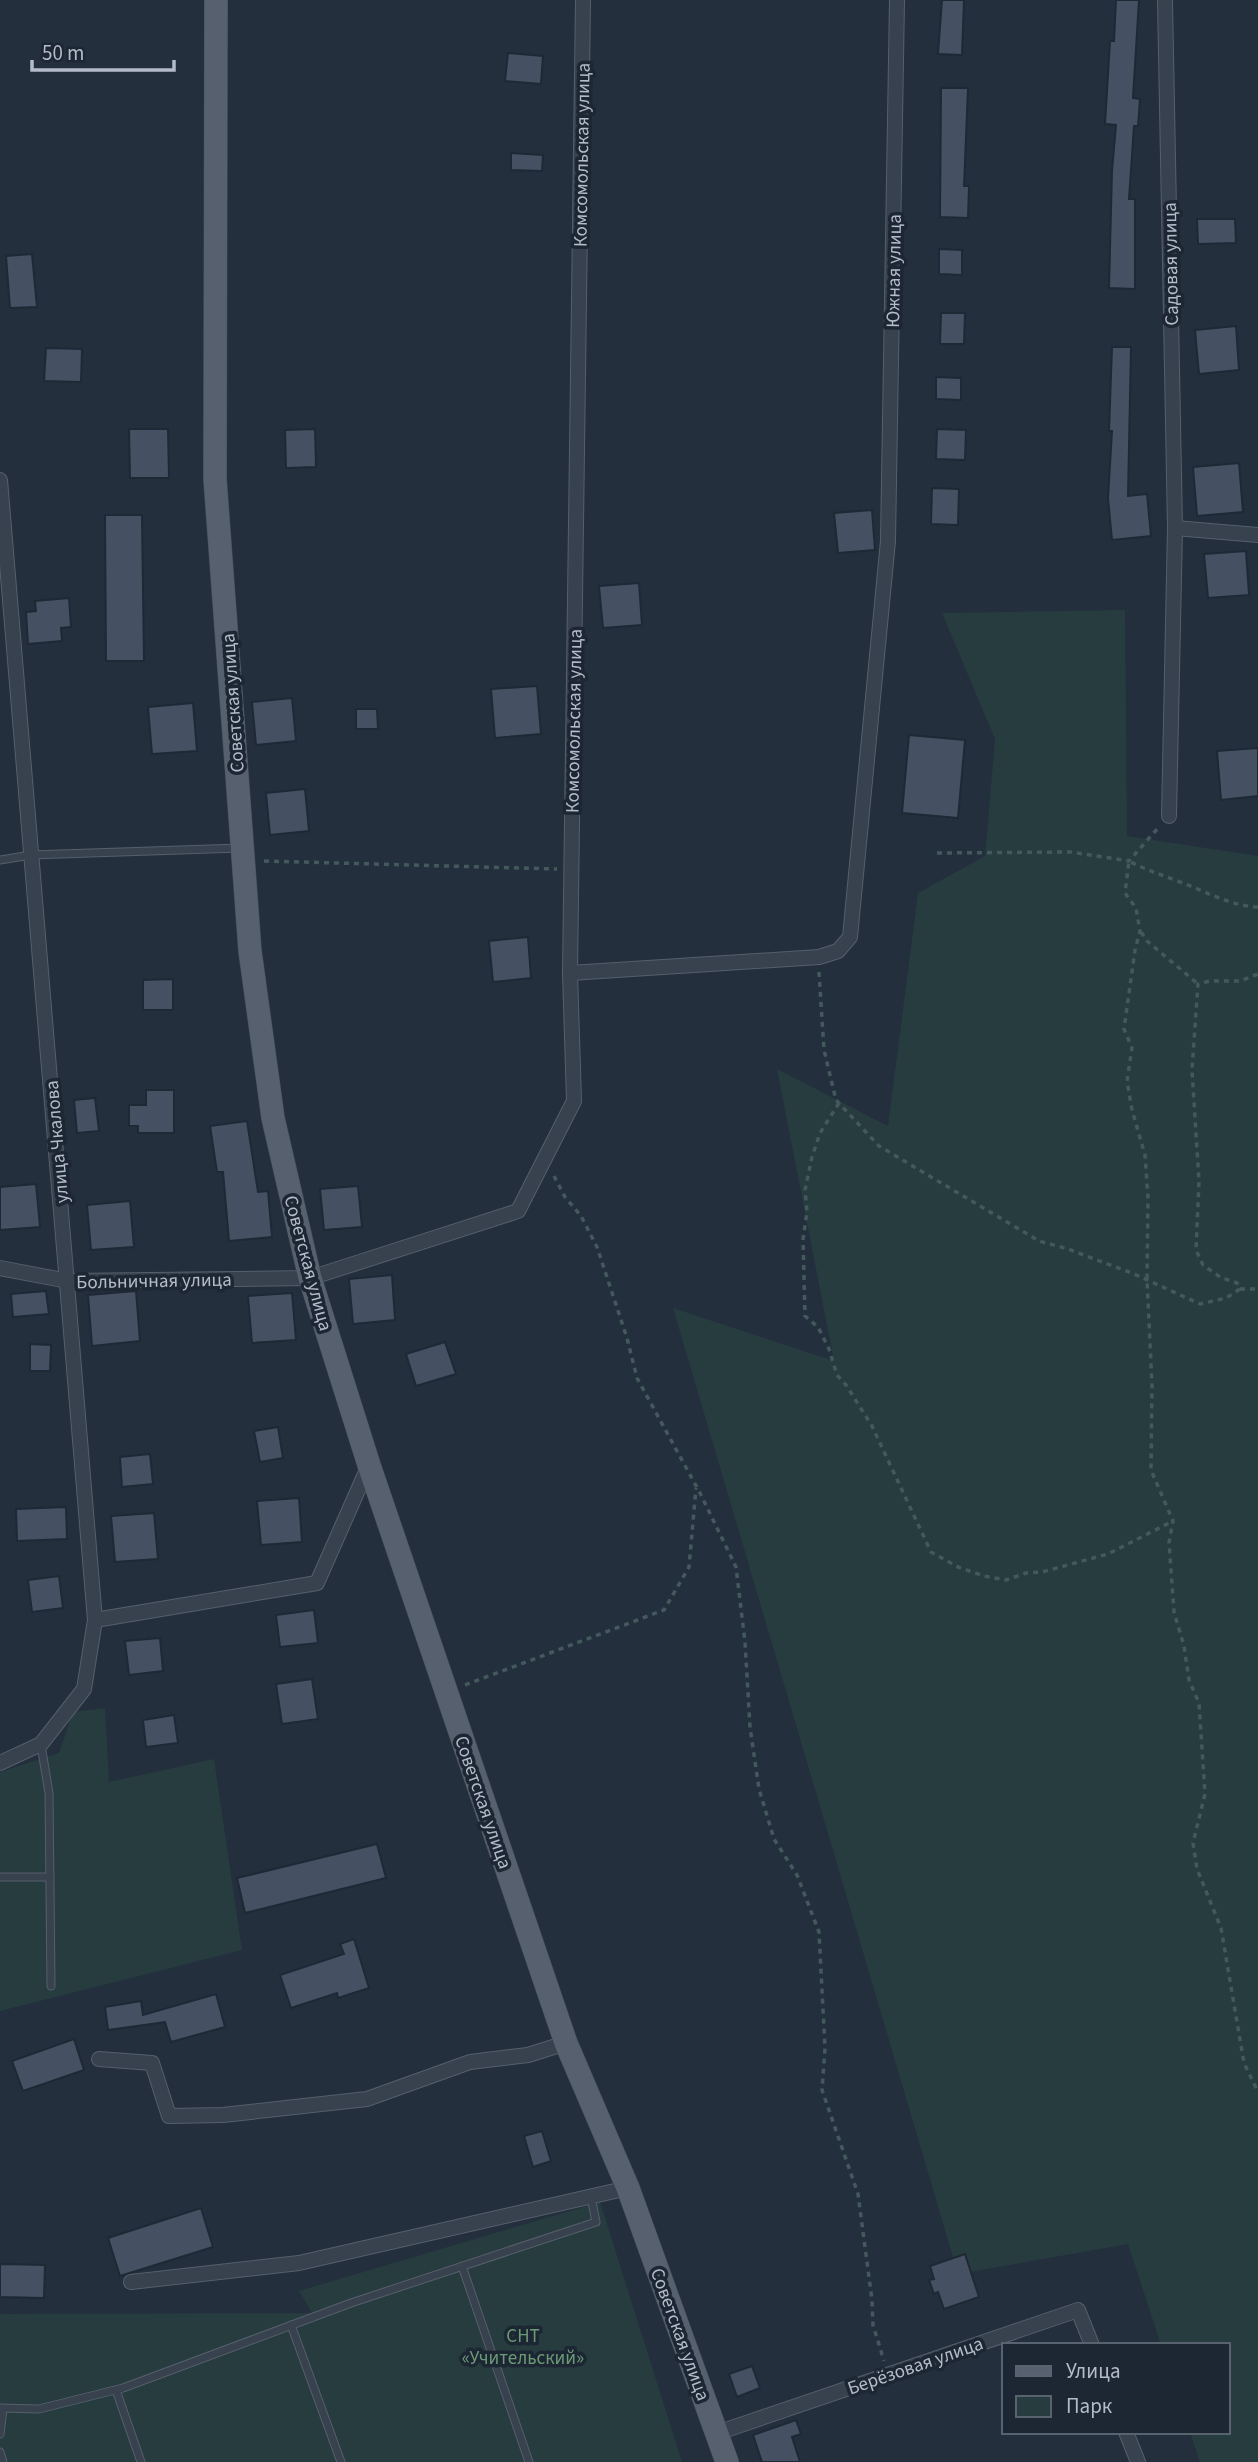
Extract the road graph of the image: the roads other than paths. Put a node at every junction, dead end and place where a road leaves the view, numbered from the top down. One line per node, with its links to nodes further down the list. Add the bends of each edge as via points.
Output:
1 (216, 0): 9 (main road, Советская улица, via 215,479)
2 (583, 0): 12 (street, Комсомольская улица)
3 (897, 0): 12 (street, Южная улица, via 888,541 850,937 838,951 818,957)
4 (1165, 0): 6 (street, Садовая улица)
5 (0, 480): 10 (street, улица Чкалова)
6 (1175, 528): 7 (street); 8 (street, Садовая улица)
7 (1258, 535)
8 (1169, 816)
9 (242, 848): 10 (lane); 14 (main road, Советская улица, via 250,951 273,1118)
10 (31, 855): 11 (lane); 15 (street, улица Чкалова)
11 (0, 860)
12 (570, 973): 14 (street, Комсомольская улица, via 574,1101 518,1211)
13 (0, 1268): 15 (street, Больничная улица)
14 (310, 1278): 15 (street, Больничная улица); 16 (main road, Советская улица)
15 (68, 1281): 17 (street, улица Чкалова)
16 (369, 1465): 17 (street, via 317,1583); 23 (main road, Советская улица)
17 (95, 1620): 18 (street, улица Чкалова, via 84,1689)
18 (41, 1744): 19 (street, улица Чкалова); 21 (lane, via 49,1793)
19 (0, 1763)
20 (0, 1877): 21 (lane)
21 (50, 1877): 22 (lane)
22 (51, 1986)
23 (566, 2043): 24 (street, via 528,2056 470,2062 367,2099 223,2116 169,2116 152,2063); 25 (main road, Советская улица)
24 (99, 2059)
25 (628, 2188): 26 (street); 33 (main road, Советская улица)
26 (591, 2197): 27 (lane, via 596,2222); 28 (street, via 299,2263)
27 (463, 2266): 29 (lane); 40 (lane)
28 (131, 2282)
29 (291, 2325): 31 (lane); 39 (lane)
30 (1091, 2343): 33 (street, Берёзовая улица, via 1078,2310)
31 (116, 2390): 32 (lane, via 39,2409); 38 (lane)
32 (1, 2408): 34 (lane)
33 (717, 2433): 41 (main road, Советская улица)
34 (0, 2434)
35 (1127, 2434): 42 (street)
36 (0, 2452): 37 (lane)
37 (3, 2462)
38 (141, 2462)
39 (341, 2462)
40 (529, 2462)
41 (727, 2462)
42 (1138, 2462)

